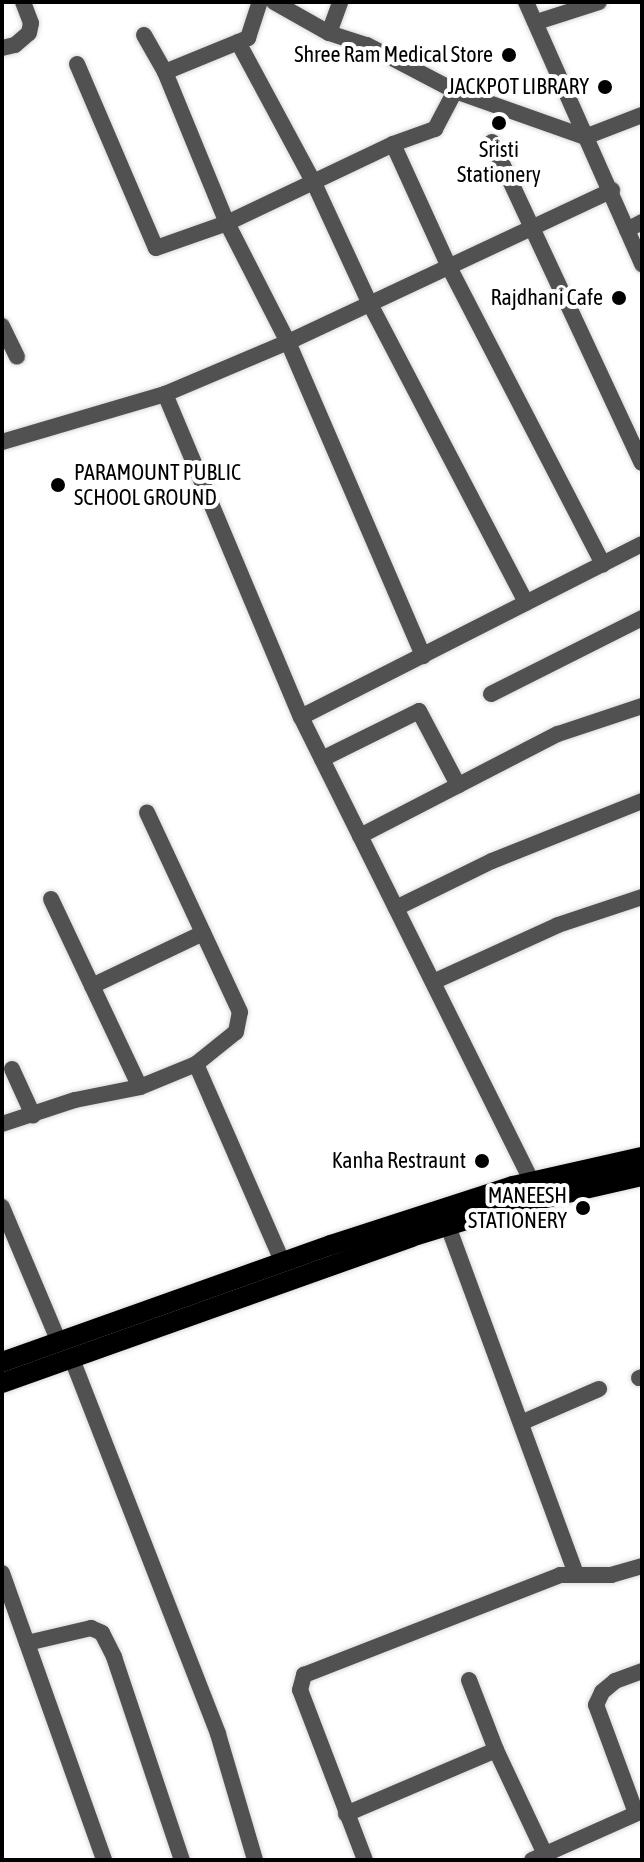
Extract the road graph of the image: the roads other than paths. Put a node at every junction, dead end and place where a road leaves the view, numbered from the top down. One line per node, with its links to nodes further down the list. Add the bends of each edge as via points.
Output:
1 (23, 2): 11 (street, via 29,33)
2 (260, 2): 10 (street, via 248,38)
3 (274, 2): 8 (street)
4 (340, 2): 8 (street)
5 (526, 2): 7 (street)
6 (599, 2): 7 (street)
7 (537, 22): 16 (street)
8 (329, 33): 14 (street, via 367,45)
9 (144, 35): 13 (street)
10 (238, 42): 13 (street); 19 (street)
11 (2, 48)
12 (77, 64): 21 (street, via 156,248)
13 (165, 72): 21 (street)
14 (455, 91): 16 (street); 18 (street, via 435,129)
15 (642, 115): 16 (street)
16 (585, 137): 20 (street)
17 (492, 142): 23 (street)
18 (393, 144): 19 (street); 25 (street)
19 (314, 183): 21 (street); 26 (street)
20 (612, 190): 22 (street); 23 (street)
21 (227, 223): 28 (street)
22 (634, 226): 24 (street)
23 (531, 228): 25 (street); 32 (street)
24 (642, 264)
25 (449, 267): 26 (street); 34 (street)
26 (370, 304): 28 (street); 35 (street)
27 (2, 326): 29 (street)
28 (288, 342): 30 (street); 37 (street)
29 (17, 357)
30 (165, 394): 31 (street); 40 (street)
31 (2, 442)
32 (642, 463)
33 (642, 544): 34 (street)
34 (603, 564): 35 (street)
35 (526, 603): 37 (street)
36 (642, 618): 38 (street)
37 (423, 656): 40 (street)
38 (491, 694)
39 (642, 706): 42 (street, via 558,734)
40 (301, 717): 41 (street)
41 (322, 759): 42 (street, via 419,711); 45 (street)
42 (458, 785): 45 (street)
43 (642, 801): 48 (street, via 492,861)
44 (147, 813): 49 (street)
45 (360, 836): 48 (street)
46 (642, 897): 50 (street, via 558,925)
47 (51, 899): 51 (street)
48 (396, 908): 50 (street)
49 (203, 933): 51 (street); 52 (street, via 240,1012 240,1023)
50 (433, 982): 58 (street)
51 (92, 986): 54 (street)
52 (196, 1064): 54 (street); 61 (street)
53 (12, 1069): 55 (street)
54 (140, 1087): 55 (street)
55 (33, 1115): 56 (street)
56 (2, 1124)
57 (642, 1169): 58 (main road)
58 (536, 1190): 60 (main road); 61 (main road)
59 (2, 1207): 63 (street)
60 (448, 1226): 62 (main road); 68 (street)
61 (283, 1263): 62 (main road)
62 (170, 1314): 63 (main road); 64 (main road)
63 (59, 1342): 65 (main road)
64 (72, 1359): 66 (main road); 81 (street, via 218,1734)
65 (2, 1362)
66 (2, 1383)
67 (599, 1389): 68 (street)
68 (523, 1422): 71 (street)
69 (642, 1566): 71 (street, via 611,1575)
70 (2, 1573): 72 (street)
71 (576, 1574): 77 (street, via 518,1590 304,1675 300,1690)
72 (27, 1643): 79 (street); 80 (street, via 91,1628 102,1633)
73 (642, 1671): 76 (street, via 615,1681 596,1705)
74 (469, 1680): 75 (street)
75 (496, 1750): 77 (street); 78 (street)
76 (639, 1812): 78 (street)
77 (346, 1814): 82 (street)
78 (538, 1857)
79 (104, 1860)
80 (182, 1860)
81 (255, 1860)
82 (365, 1860)

